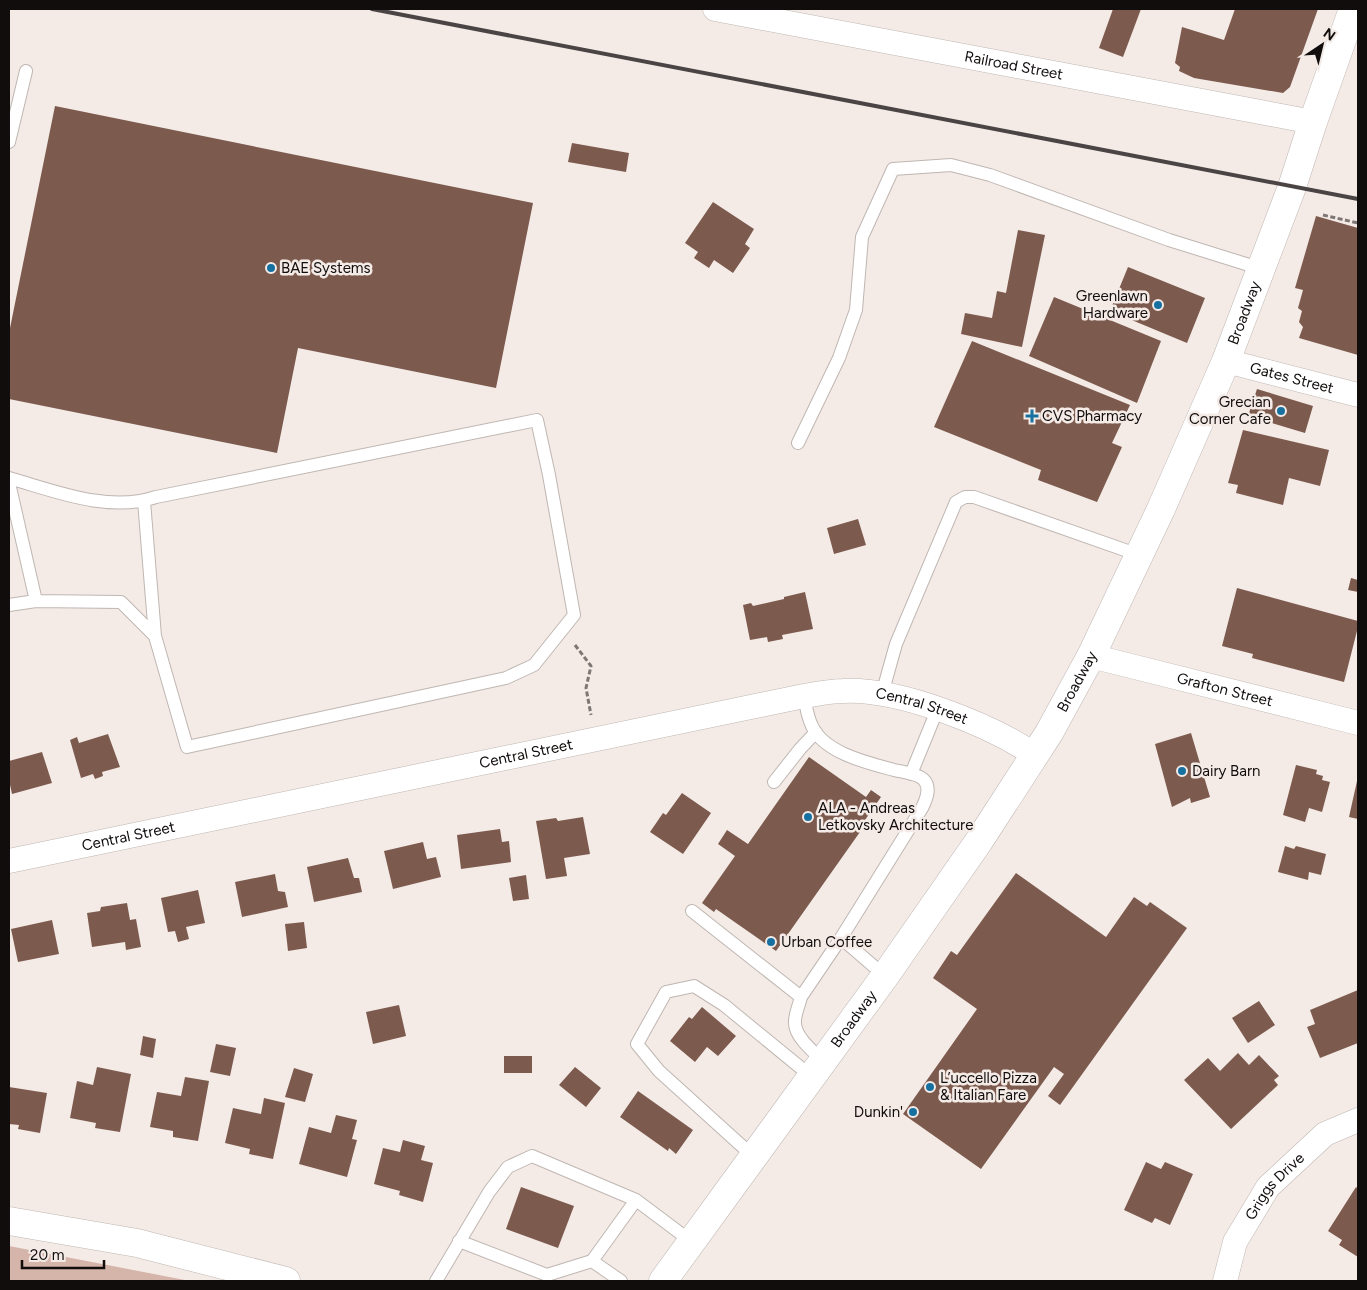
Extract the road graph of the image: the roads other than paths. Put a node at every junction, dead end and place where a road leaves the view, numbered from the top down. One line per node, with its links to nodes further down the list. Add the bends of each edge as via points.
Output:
1 (715, 9): 4 (street, Railroad Street)
2 (1353, 9): 4 (main road, Broadway)
3 (26, 71): 5 (lane)
4 (1313, 122): 6 (main road, Broadway)
5 (9, 142)
6 (1262, 269): 7 (main road, Broadway); 9 (lane, via 951,165 893,169 862,236 856,310 839,358)
7 (1226, 361): 8 (street, Gates Street); 13 (main road, Broadway)
8 (1358, 395)
9 (798, 443)
10 (9, 478): 12 (lane, via 96,502)
11 (9, 483): 14 (lane)
12 (144, 501): 16 (lane); 16 (lane, via 537,420 574,615 534,665 506,678 186,747)
13 (1139, 555): 17 (main road, Broadway); 18 (lane, via 974,497 965,497 956,502 896,644)
14 (36, 601): 15 (lane); 16 (lane, via 121,602)
15 (9, 604)
16 (155, 636)
17 (1091, 656): 21 (street, Grafton Street); 23 (main road, Broadway)
18 (882, 694): 19 (street, Central Street, via 844,690); 20 (street, Central Street)
19 (804, 696): 22 (lane, via 811,725); 26 (street, Central Street)
20 (938, 708): 23 (street, Central Street, via 1014,741); 24 (lane)
21 (1358, 723)
22 (816, 732): 24 (lane, via 838,751 864,762); 25 (lane)
23 (1035, 755): 29 (main road, Broadway)
24 (911, 774): 28 (lane, via 926,783 926,799)
25 (774, 782)
26 (9, 861)
27 (692, 911): 30 (lane)
28 (841, 938): 29 (lane); 30 (lane)
29 (885, 976): 31 (main road, Broadway)
30 (801, 997): 31 (lane, via 795,1026)
31 (817, 1069): 33 (main road, Broadway); 33 (lane, via 694,986 666,992 637,1044 659,1071)
32 (1358, 1120): 44 (street, Griggs Drive, via 1324,1134 1268,1187 1236,1242)
33 (754, 1156): 37 (main road, Broadway)
34 (636, 1200): 36 (lane, via 532,1156 508,1166); 37 (lane); 38 (lane)
35 (9, 1221): 40 (main road, via 137,1243)
36 (459, 1241): 39 (lane); 41 (lane)
37 (692, 1242): 43 (main road, Broadway)
38 (592, 1260): 39 (lane, via 547,1275); 42 (lane)
39 (529, 1275)
40 (286, 1281)
41 (436, 1281)
42 (621, 1281)
43 (663, 1281)
44 (1225, 1281)

